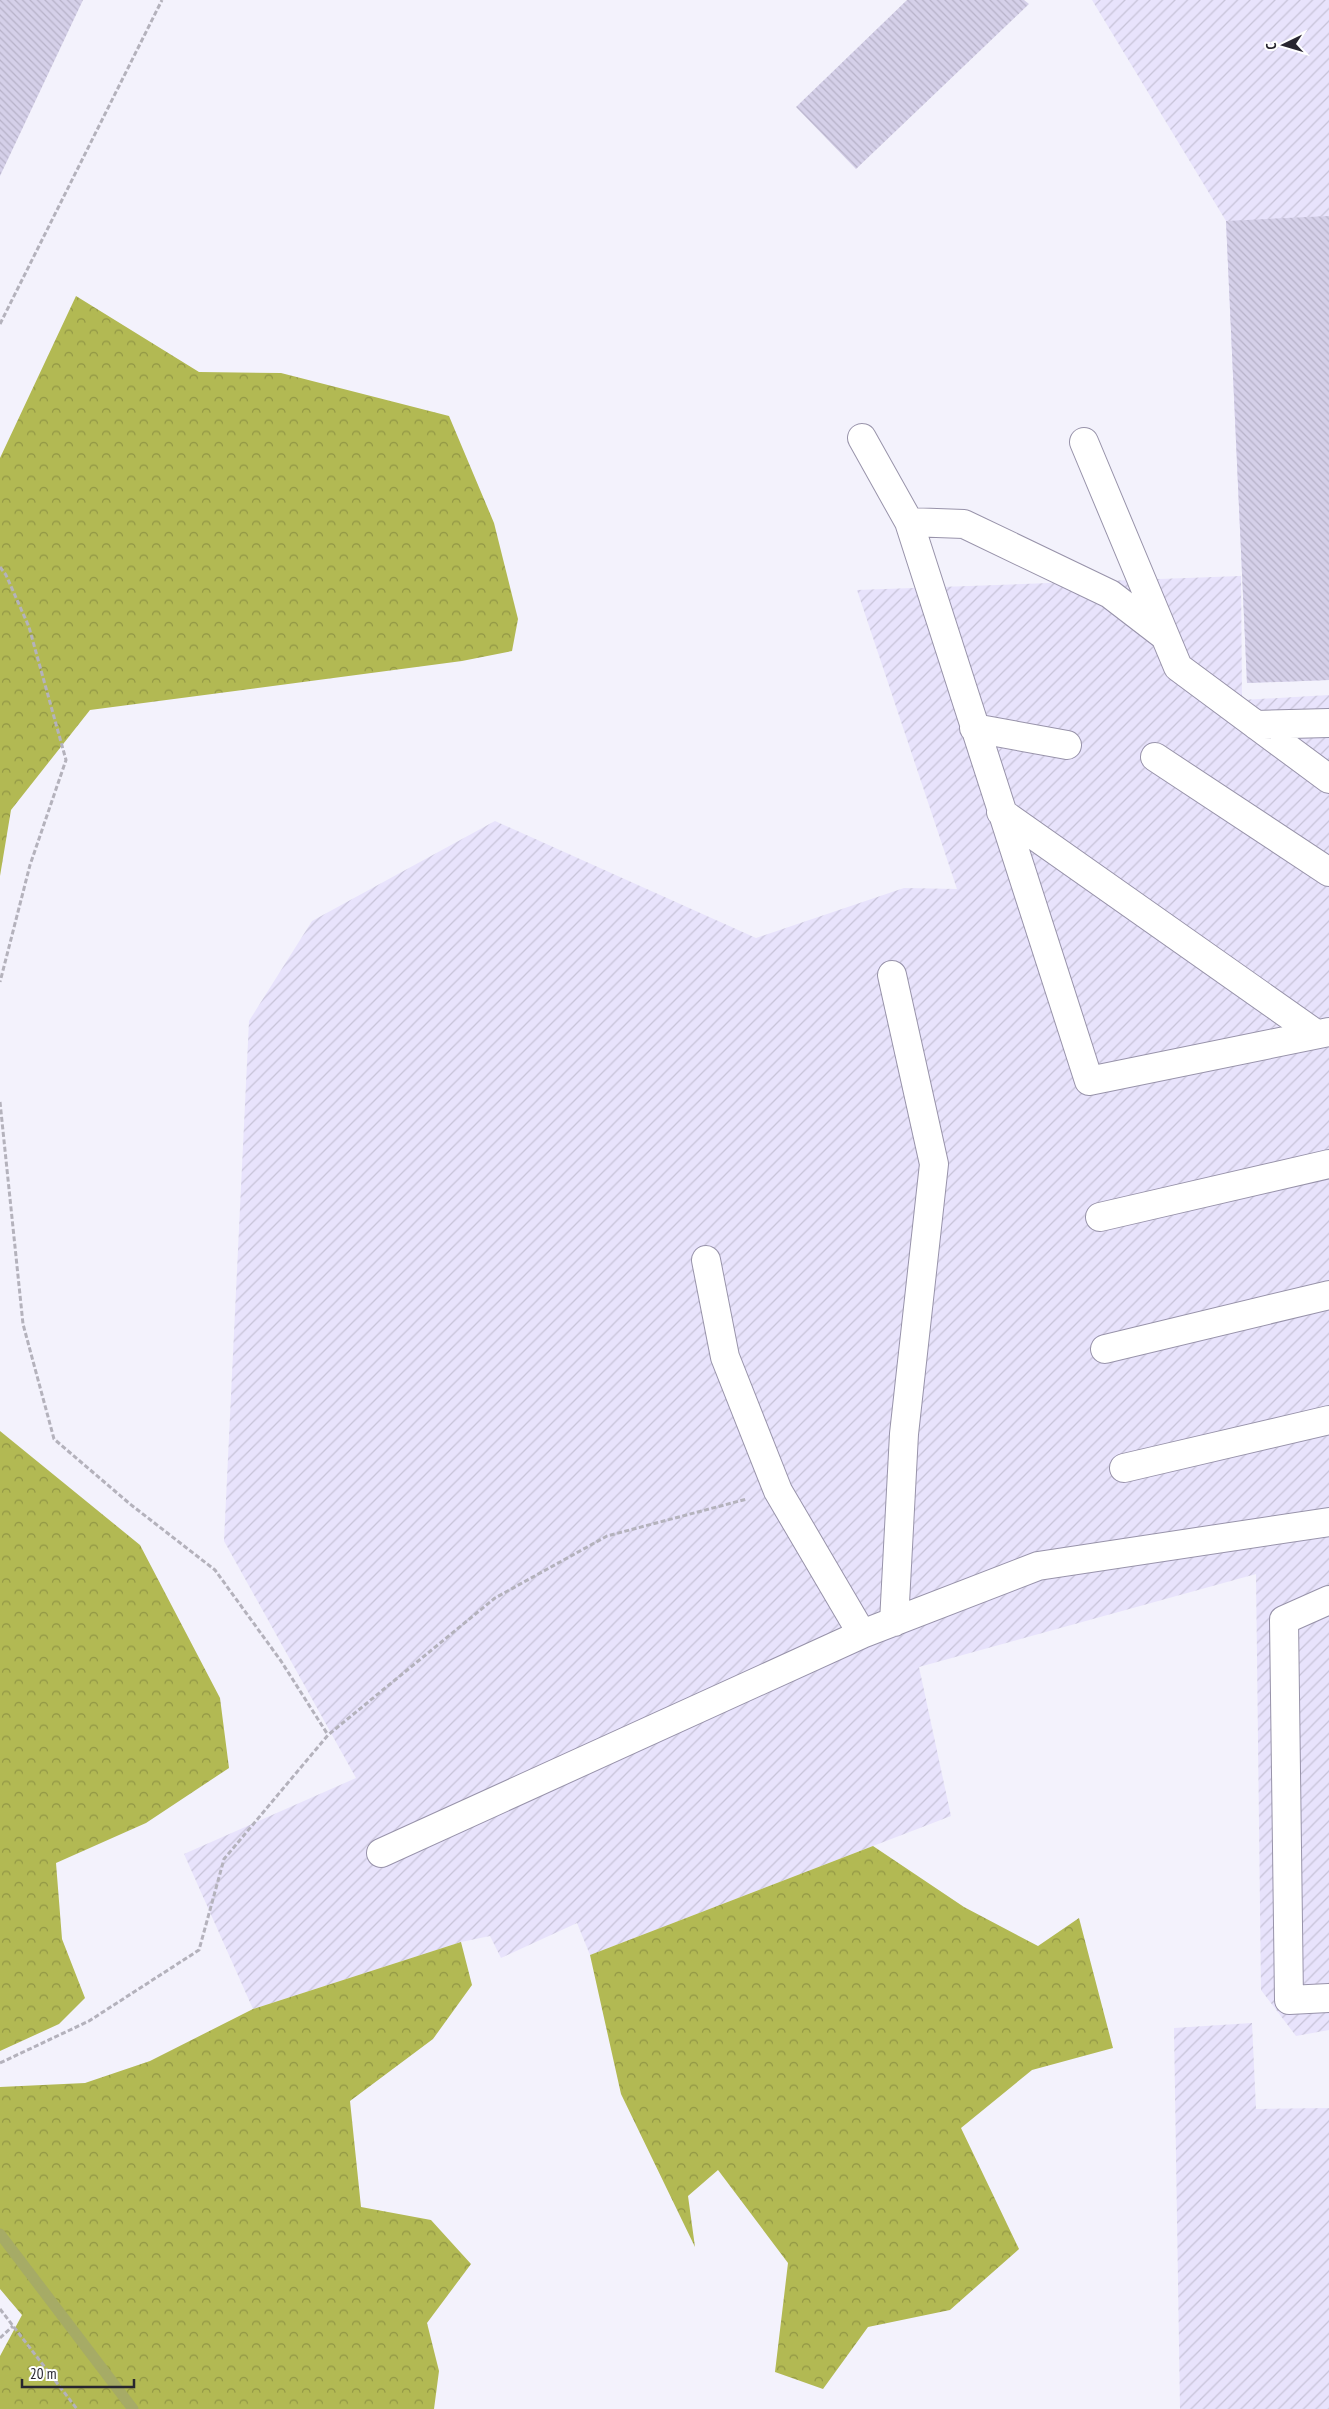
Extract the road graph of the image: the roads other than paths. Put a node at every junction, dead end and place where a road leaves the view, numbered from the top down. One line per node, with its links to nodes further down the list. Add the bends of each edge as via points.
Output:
1 (862, 438): 3 (lane)
2 (1084, 442): 4 (lane)
3 (909, 522): 4 (lane, via 964,524 1110,594); 7 (lane)
4 (1164, 635): 6 (lane, via 1178,667)
5 (1329, 723): 6 (lane)
6 (1256, 725): 10 (lane)
7 (974, 728): 8 (lane); 11 (lane)
8 (1067, 745)
9 (1155, 756): 12 (lane)
10 (1329, 779)
11 (1001, 812): 14 (lane); 14 (lane, via 1089,1081)
12 (1329, 872)
13 (892, 975): 24 (lane, via 934,1164 904,1434)
14 (1322, 1033)
15 (1329, 1164): 16 (lane)
16 (1100, 1217)
17 (706, 1260): 25 (lane, via 725,1357 778,1491)
18 (1329, 1295): 19 (lane)
19 (1105, 1349)
20 (1329, 1420): 21 (lane)
21 (1124, 1468)
22 (1329, 1522): 24 (lane, via 1038,1566)
23 (1329, 1600): 27 (lane, via 1284,1620 1288,2000)
24 (894, 1622): 25 (lane)
25 (862, 1634): 26 (lane)
26 (381, 1853)
27 (1329, 1998)

